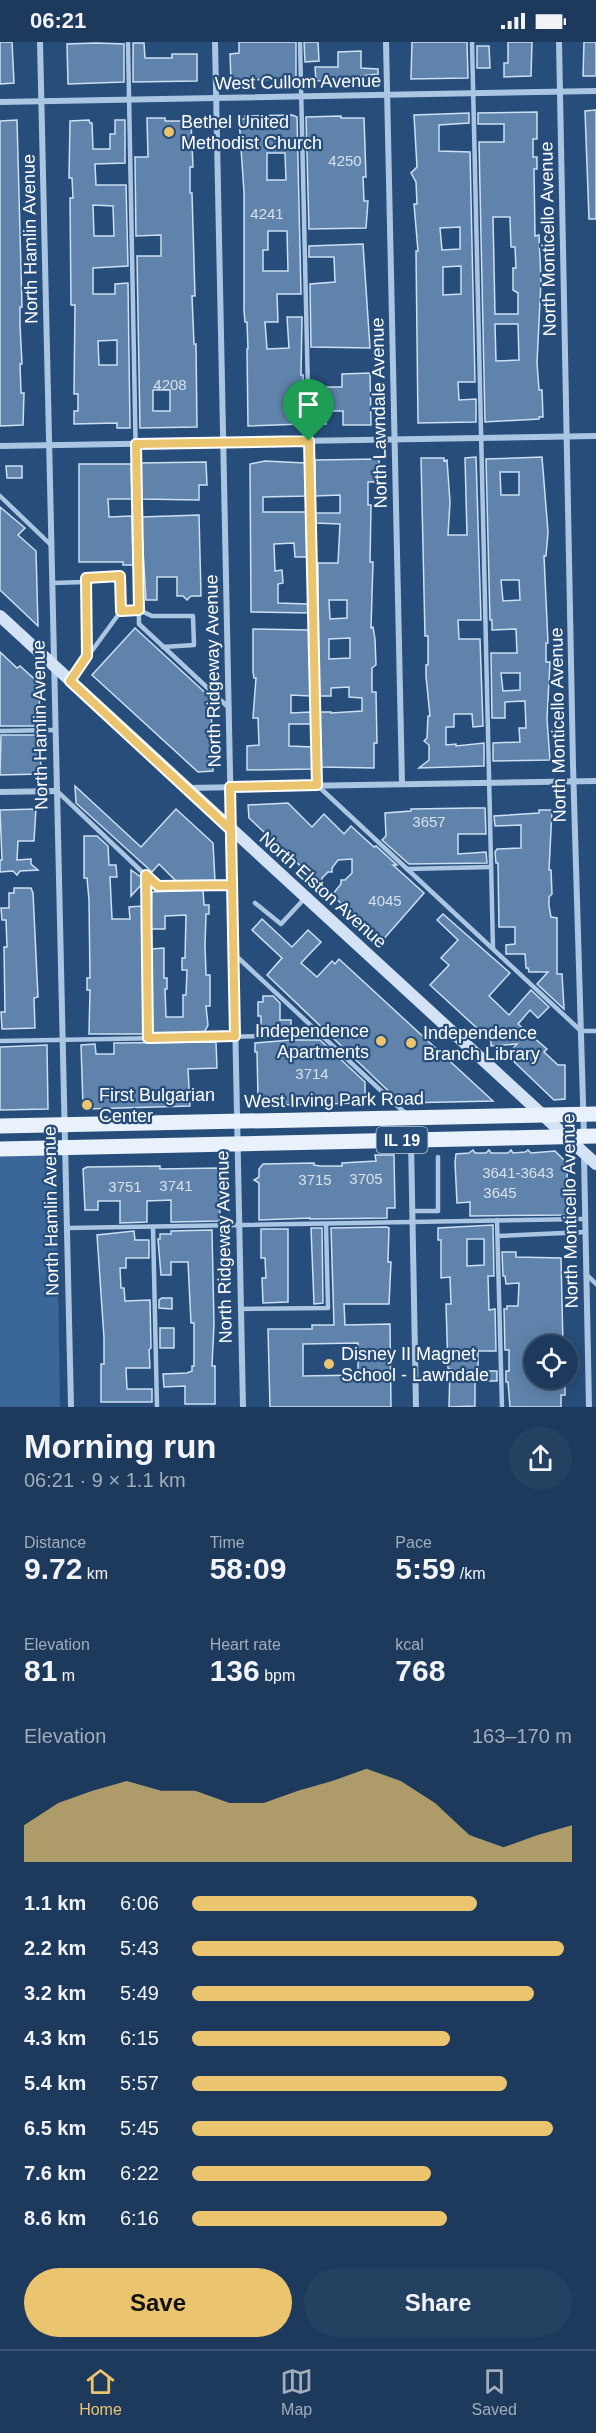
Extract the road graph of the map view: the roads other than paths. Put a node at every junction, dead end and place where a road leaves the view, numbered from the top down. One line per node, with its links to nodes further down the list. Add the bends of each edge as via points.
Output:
1 (40, 42): 15 (street, North Hamlin Avenue)
2 (128, 42): 14 (lane)
3 (215, 42): 13 (street, North Ridgeway Avenue)
4 (300, 42): 12 (lane)
5 (386, 42): 11 (street, North Lawndale Avenue)
6 (472, 42): 10 (lane)
7 (559, 42): 9 (street, North Monticello Avenue)
8 (596, 91): 9 (street, West Cullom Avenue)
9 (560, 92): 10 (street, West Cullom Avenue); 18 (street, North Monticello Avenue)
10 (473, 94): 11 (street, West Cullom Avenue); 19 (lane)
11 (387, 95): 12 (street, West Cullom Avenue); 20 (street, North Lawndale Avenue)
12 (301, 97): 13 (street, West Cullom Avenue); 21 (lane)
13 (216, 98): 14 (street, West Cullom Avenue); 22 (street, North Ridgeway Avenue)
14 (129, 100): 15 (street, West Cullom Avenue); 23 (lane)
15 (42, 101): 16 (street, West Cullom Avenue); 25 (street, North Hamlin Avenue)
16 (0, 102)
17 (596, 436): 18 (street)
18 (567, 437): 19 (street); 40 (street, North Monticello Avenue)
19 (481, 438): 20 (street); 42 (lane)
20 (394, 440): 21 (street); 43 (street, North Lawndale Avenue)
21 (309, 441): 22 (street); 44 (lane)
22 (223, 442): 23 (street); 37 (street, North Ridgeway Avenue)
23 (136, 444): 25 (street); 30 (lane)
24 (0, 446): 25 (street)
25 (49, 446): 27 (street, North Hamlin Avenue)
26 (0, 496): 27 (lane)
27 (51, 545): 29 (street, North Hamlin Avenue)
28 (86, 582): 29 (lane); 31 (lane, via 86,578 120,576); 34 (lane)
29 (52, 583): 35 (street, North Hamlin Avenue)
30 (139, 610): 31 (lane); 33 (lane, via 139,624); 33 (lane, via 152,616 193,616 194,645)
31 (121, 611): 34 (lane)
32 (0, 616): 35 (main road, North Elston Avenue)
33 (163, 647): 37 (lane)
34 (87, 656): 36 (lane)
35 (54, 665): 36 (main road, North Elston Avenue); 38 (street, North Hamlin Avenue)
36 (70, 681): 46 (main road, North Elston Avenue)
37 (228, 707): 45 (street, North Ridgeway Avenue)
38 (55, 730): 39 (lane); 47 (street, North Hamlin Avenue)
39 (0, 731)
40 (574, 781): 41 (street); 42 (street); 58 (street, North Monticello Avenue)
41 (596, 781)
42 (489, 783): 43 (street); 50 (lane)
43 (402, 784): 44 (street)
44 (317, 785): 45 (street); 51 (lane)
45 (230, 787): 46 (street); 49 (street, North Ridgeway Avenue)
46 (187, 788): 49 (main road, North Elston Avenue)
47 (57, 791): 48 (street); 52 (lane); 63 (street, North Hamlin Avenue)
48 (0, 792)
49 (231, 830): 53 (street, North Ridgeway Avenue); 54 (main road, North Elston Avenue)
50 (491, 867): 51 (lane); 56 (lane)
51 (407, 869): 56 (lane)
52 (146, 875): 53 (lane, via 158,886); 62 (lane)
53 (232, 885): 57 (street, North Ridgeway Avenue)
54 (305, 898): 55 (lane, via 281,924); 66 (main road, North Elston Avenue)
55 (255, 903)
56 (493, 948): 58 (lane)
57 (233, 953): 60 (lane); 61 (street, North Ridgeway Avenue)
58 (581, 1031): 59 (lane); 65 (street, North Monticello Avenue)
59 (596, 1031)
60 (321, 1035): 61 (lane); 67 (lane)
61 (235, 1036): 62 (lane); 68 (street, North Ridgeway Avenue)
62 (148, 1038): 63 (lane)
63 (62, 1040): 64 (lane); 70 (street, North Hamlin Avenue)
64 (0, 1041)
65 (590, 1114): 66 (main road, West Irving Park Road / IL 19); 71 (street, North Monticello Avenue)
66 (542, 1115): 67 (main road, West Irving Park Road / IL 19); 72 (main road, North Elston Avenue)
67 (410, 1118): 68 (main road, West Irving Park Road / IL 19)
68 (237, 1122): 70 (main road, West Irving Park Road / IL 19); 74 (street, North Ridgeway Avenue)
69 (0, 1125): 70 (main road, West Irving Park Road / IL 19)
70 (64, 1125): 75 (street, North Hamlin Avenue)
71 (590, 1136): 72 (main road, IL 19); 77 (street, North Monticello Avenue)
72 (567, 1137): 73 (main road, IL 19); 77 (main road, North Elston Avenue)
73 (411, 1140): 74 (main road, IL 19); 80 (street)
74 (237, 1143): 75 (main road, IL 19); 85 (street, North Ridgeway Avenue)
75 (64, 1148): 76 (main road, IL 19); 87 (street, North Hamlin Avenue)
76 (0, 1149)
77 (584, 1153): 79 (main road, North Elston Avenue); 81 (street, North Monticello Avenue)
78 (438, 1157): 80 (lane, via 438,1211)
79 (596, 1164)
80 (412, 1211): 83 (street)
81 (585, 1219): 82 (lane); 88 (street, North Monticello Avenue)
82 (497, 1220): 83 (lane); 89 (lane)
83 (412, 1222): 84 (lane); 96 (street)
84 (326, 1224): 85 (lane); 92 (lane, via 328,1308)
85 (239, 1225): 86 (lane); 92 (street, North Ridgeway Avenue)
86 (153, 1227): 87 (lane); 94 (lane)
87 (67, 1228): 93 (street, North Hamlin Avenue)
88 (586, 1232): 89 (lane); 90 (street, North Monticello Avenue)
89 (498, 1236): 97 (lane)
90 (586, 1274): 91 (lane); 98 (street, North Monticello Avenue)
91 (596, 1284)
92 (241, 1309): 95 (street, North Ridgeway Avenue)
93 (71, 1407)
94 (157, 1407)
95 (243, 1407)
96 (416, 1407)
97 (502, 1407)
98 (589, 1407)

